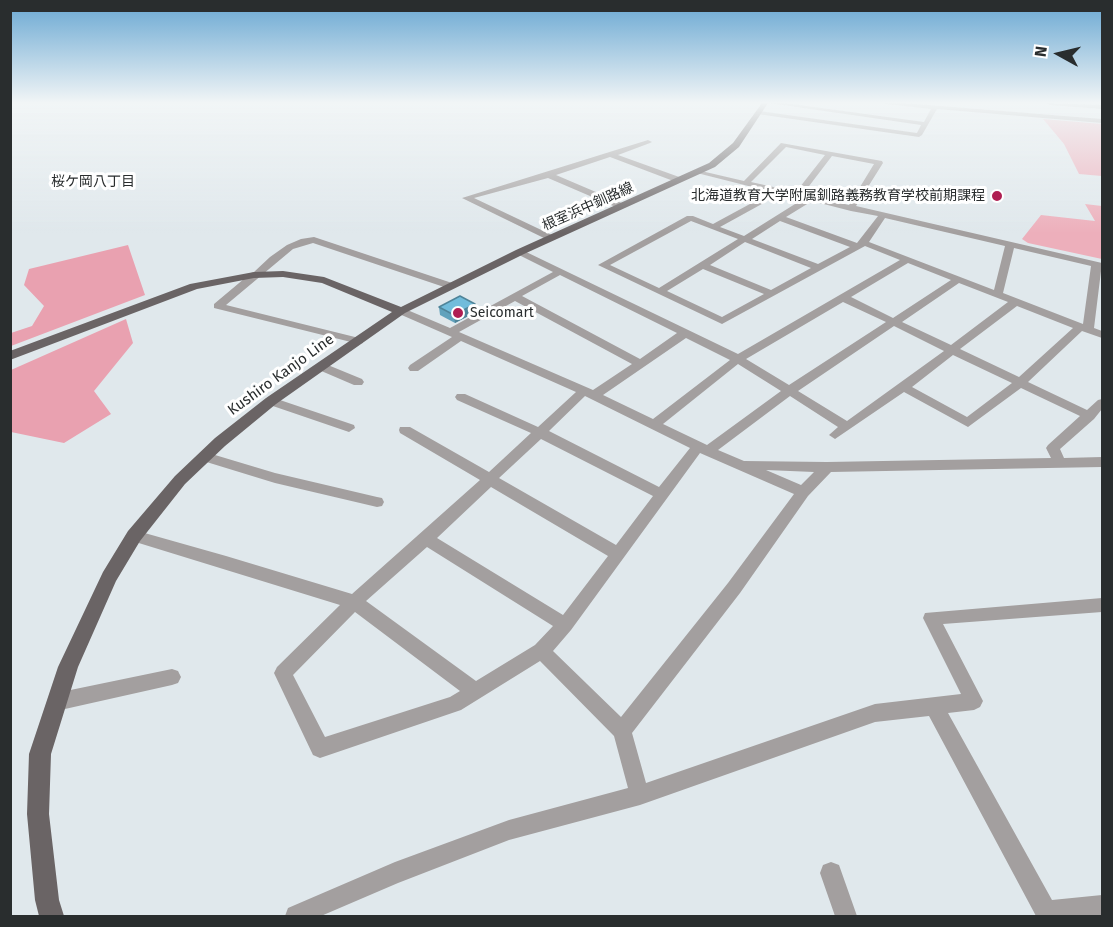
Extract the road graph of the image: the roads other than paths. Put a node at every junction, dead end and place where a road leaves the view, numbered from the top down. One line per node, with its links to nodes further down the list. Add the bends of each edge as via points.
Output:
1 (636, 146): 6 (street)
2 (735, 146): 7 (main road, 根室浜中釧路線)
3 (783, 146): 10 (street)
4 (790, 146): 5 (street)
5 (830, 154): 12 (street); 15 (street, via 879,163)
6 (612, 155): 8 (street); 9 (street)
7 (697, 172): 9 (main road, 根室浜中釧路線); 10 (street)
8 (549, 175): 14 (street); 19 (street, via 466,198)
9 (679, 180): 14 (main road, 根室浜中釧路線)
10 (746, 183): 11 (street)
11 (779, 191): 12 (street); 18 (street)
12 (798, 195): 13 (street)
13 (811, 198): 15 (street); 17 (street)
14 (621, 206): 19 (main road, 根室浜中釧路線)
15 (850, 208): 16 (street)
16 (884, 215): 21 (street); 22 (street)
17 (780, 218): 20 (street); 21 (street)
18 (713, 227): 20 (street); 32 (street, via 690,218 603,266)
19 (551, 238): 23 (main road, 根室浜中釧路線)
20 (745, 240): 25 (street); 27 (street)
21 (860, 245): 24 (street); 27 (street)
22 (1010, 245): 26 (street); 34 (street)
23 (520, 252): 28 (street); 31 (main road, 根室浜中釧路線)
24 (907, 260): 30 (street); 36 (street)
25 (703, 265): 32 (street); 33 (street)
26 (1099, 265): 40 (street)
27 (817, 267): 33 (street)
28 (559, 272): 35 (street); 41 (street)
29 (256, 274): 31 (street, via 290,247 314,240); 38 (main road, via 324,280); 44 (street, via 218,306); 46 (main road, via 194,286)
30 (959, 279): 34 (street); 39 (street)
31 (451, 286): 38 (main road, 根室浜中釧路線)
32 (659, 292): 33 (street, via 722,321)
33 (770, 293)
34 (998, 294): 37 (street)
35 (514, 296): 42 (street); 48 (street)
36 (844, 298): 39 (street); 47 (street)
37 (1016, 301): 40 (street); 45 (street)
38 (401, 311): 42 (street); 44 (main road, Kushiro Kanjo Line)
39 (894, 322): 45 (street); 54 (street)
40 (1084, 328): 43 (street); 52 (street)
41 (684, 334): 47 (street); 48 (street)
42 (456, 335): 50 (street); 55 (street)
43 (1102, 335)
44 (358, 341): 49 (main road, Kushiro Kanjo Line)
45 (952, 350): 52 (street); 53 (street)
46 (10, 356)
47 (738, 360): 54 (street); 60 (street)
48 (641, 364): 55 (street)
49 (323, 367): 51 (street); 57 (main road, Kushiro Kanjo Line)
50 (414, 368)
51 (358, 382)
52 (1020, 383): 53 (street, via 968,423); 59 (street)
53 (904, 387): 61 (street)
54 (789, 391): 61 (street); 66 (street)
55 (588, 393): 60 (street); 64 (street)
56 (461, 397): 64 (street)
57 (271, 401): 62 (street); 67 (main road, Kushiro Kanjo Line)
58 (1102, 404): 59 (street)
59 (1090, 416): 68 (street, via 1053,448)
60 (655, 424): 66 (street)
61 (846, 426): 65 (street)
62 (349, 428)
63 (405, 430): 72 (street)
64 (539, 432): 72 (street); 74 (street)
65 (835, 435)
66 (703, 448): 70 (street); 74 (street)
67 (205, 457): 75 (street); 76 (main road, Kushiro Kanjo Line, via 173,488)
68 (1059, 462): 69 (street); 71 (street)
69 (1102, 462)
70 (743, 465): 71 (street); 73 (street)
71 (827, 467): 73 (street)
72 (487, 480): 77 (street); 78 (street)
73 (803, 492): 87 (street)
74 (662, 495): 78 (street)
75 (377, 502)
76 (134, 536): 79 (street); 85 (main road, Kushiro Kanjo Line, via 77,644)
77 (426, 539): 79 (street); 81 (street)
78 (618, 554): 81 (street)
79 (354, 602): 84 (street); 84 (street, via 283,673 320,748 455,704)
80 (1102, 605): 86 (street, via 931,618 974,701)
81 (566, 625): 82 (street)
82 (542, 651): 84 (street); 87 (street)
83 (172, 677): 85 (street)
84 (477, 692)
85 (56, 702): 92 (main road, Kushiro Kanjo Line, via 40,754 38,814)
86 (933, 705): 88 (street, via 875,713); 91 (street)
87 (622, 731): 88 (street)
88 (640, 795): 93 (street, via 509,830)
89 (831, 873): 94 (street)
90 (1102, 906): 91 (street)
91 (1046, 914)
92 (51, 916)
93 (296, 916)
94 (846, 916)

